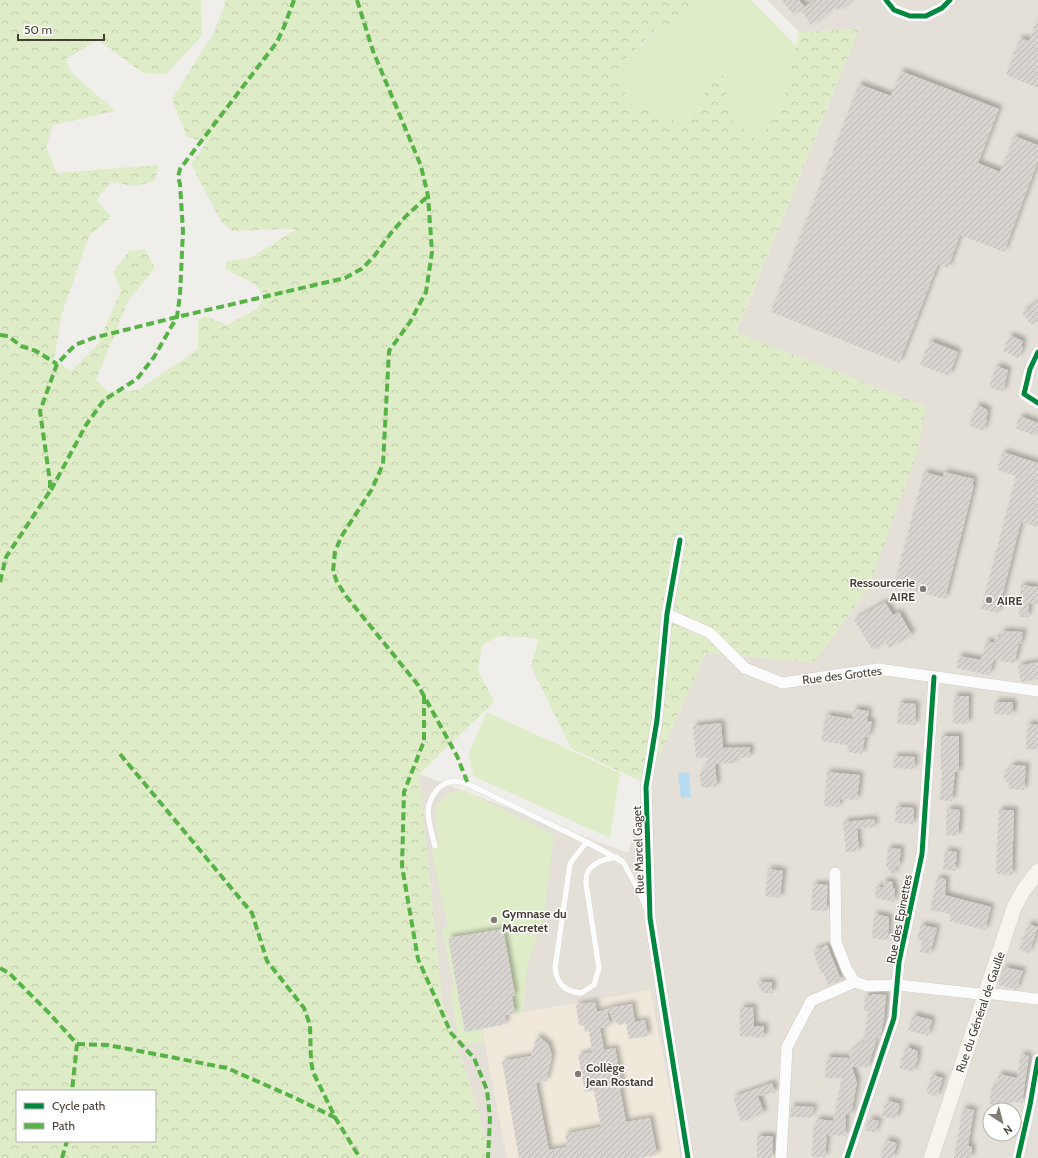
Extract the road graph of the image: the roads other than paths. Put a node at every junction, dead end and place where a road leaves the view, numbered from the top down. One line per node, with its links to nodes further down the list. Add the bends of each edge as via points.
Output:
1 (886, 0): 2 (street, via 894,10 910,16 926,16 942,8)
2 (950, 0)
3 (1038, 352): 4 (street, via 1030,369 1024,394)
4 (1038, 403)
5 (680, 540): 6 (street, Rue Marcel Gaget)
6 (667, 614): 7 (street, Rue des Grottes, via 710,632 745,668 782,683 878,669); 14 (street, Rue Marcel Gaget, via 657,720 646,787)
7 (934, 677): 8 (street, Rue des Grottes); 16 (street, Rue des Epinettes, via 922,854 899,962)
8 (1038, 691)
9 (587, 842): 10 (lane, via 468,784 456,781 445,783 430,801 428,812); 11 (lane); 11 (lane, via 570,864 555,968 561,986 571,992 582,994 594,985 598,968 586,884 587,874 593,865 605,859)
10 (434, 846)
11 (617, 858): 14 (lane, via 628,870)
12 (1038, 871): 17 (main road, Rue du Général de Gaulle, via 1014,908)
13 (835, 873): 15 (street, via 836,942 847,970)
14 (650, 918): 20 (street, Rue Marcel Gaget)
15 (855, 982): 16 (street, via 868,986); 21 (street, via 811,1001 787,1047)
16 (898, 985): 17 (street); 22 (street, Rue des Epinettes, via 894,1018)
17 (986, 994): 18 (street); 23 (main road, Rue du Général de Gaulle)
18 (1038, 999)
19 (1038, 1059): 24 (street)
20 (688, 1158)
21 (781, 1158)
22 (847, 1158)
23 (930, 1158)
24 (1018, 1158)

